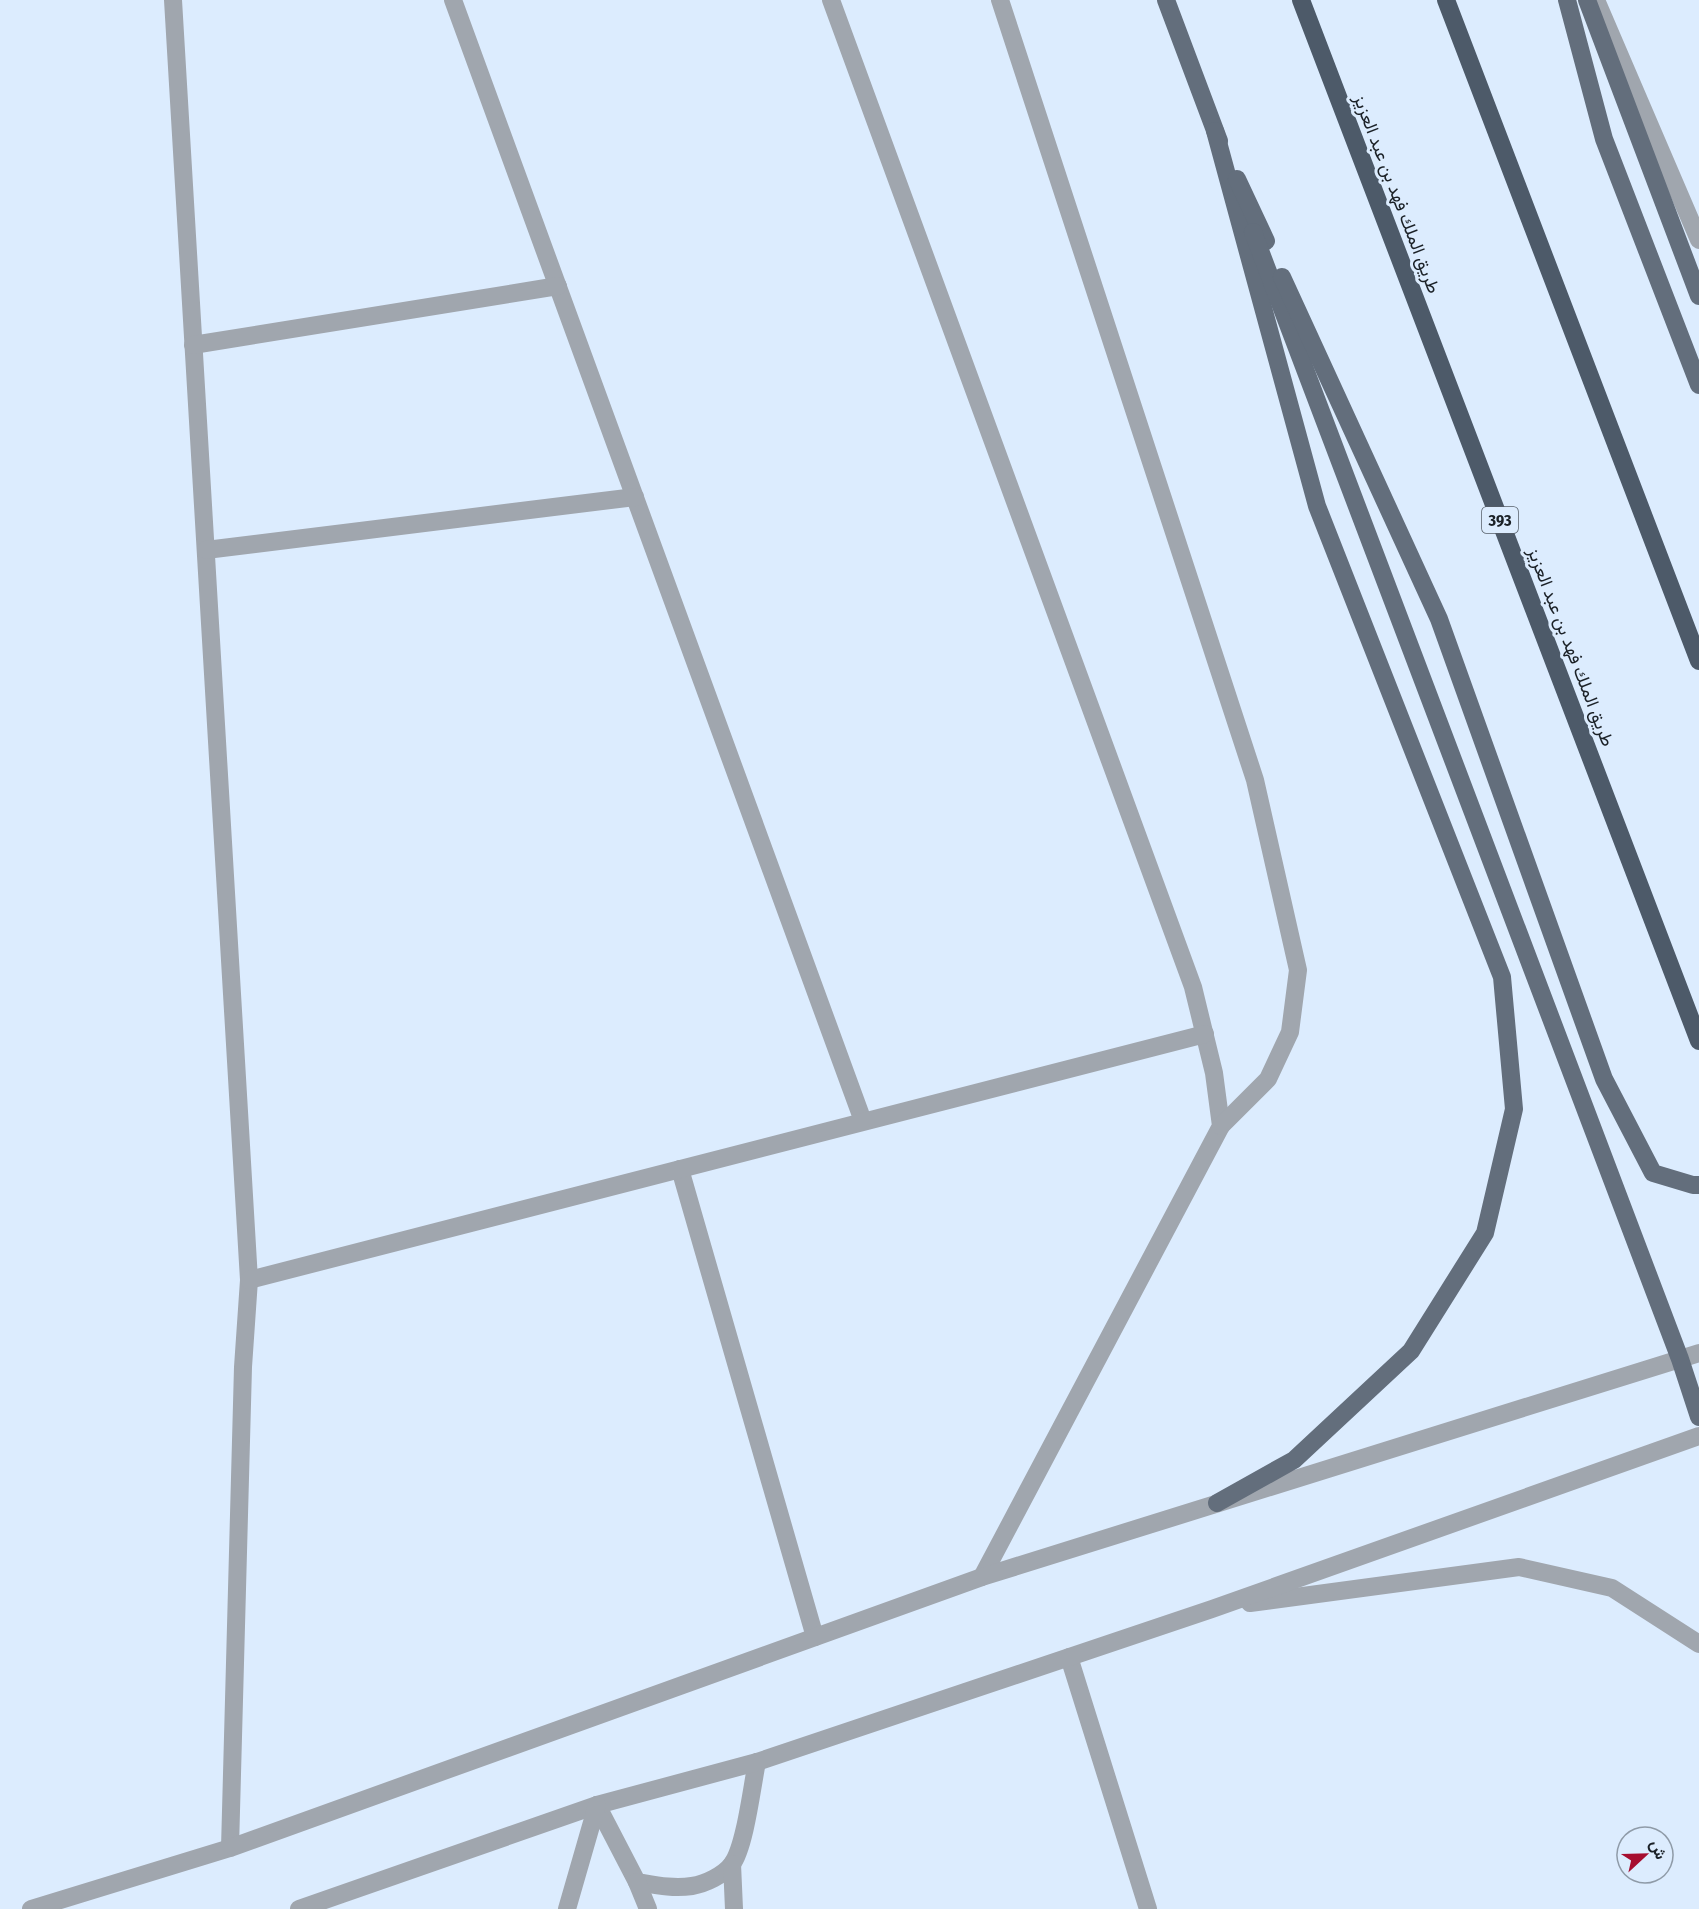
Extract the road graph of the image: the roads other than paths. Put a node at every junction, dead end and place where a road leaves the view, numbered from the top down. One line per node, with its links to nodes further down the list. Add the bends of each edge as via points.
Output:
1 (173, 0): 15 (street)
2 (453, 0): 13 (street)
3 (831, 0): 20 (street, via 1193,987)
4 (1000, 0): 23 (street, via 1256,780 1298,970 1290,1032 1268,1079)
5 (1166, 0): 11 (main road)
6 (1300, 0): 21 (highway, طريق الملك فهد بن عبد العزيز / 393)
7 (1446, 0): 19 (highway)
8 (1567, 0): 16 (main road, via 1604,139)
9 (1587, 0): 14 (main road)
10 (1596, 0): 12 (street)
11 (1215, 131): 25 (main road, via 1439,619 1604,1079 1653,1173); 28 (main road); 31 (main road, via 1317,506 1502,977 1514,1109 1485,1233 1412,1351 1294,1460)
12 (1699, 240)
13 (558, 286): 15 (street); 17 (street)
14 (1699, 296)
15 (194, 345): 18 (street)
16 (1699, 385)
17 (635, 497): 18 (street); 22 (street)
18 (206, 550): 26 (street)
19 (1699, 661)
20 (1205, 1034): 22 (street); 23 (street)
21 (1699, 1041)
22 (863, 1121): 24 (street)
23 (1221, 1126): 32 (street)
24 (680, 1168): 26 (street); 34 (street)
25 (1699, 1185)
26 (249, 1280): 39 (street, via 243,1367)
27 (1699, 1353): 28 (street)
28 (1680, 1359): 29 (main road); 31 (street)
29 (1699, 1417)
30 (1699, 1436): 33 (street)
31 (1217, 1503): 32 (street)
32 (982, 1577): 34 (street)
33 (1212, 1609): 35 (street, via 1519,1567 1612,1588); 36 (street)
34 (815, 1637): 39 (street)
35 (1699, 1644)
36 (1069, 1657): 37 (street); 47 (street)
37 (757, 1762): 38 (street); 40 (street, via 742,1839)
38 (597, 1805): 41 (street); 43 (street); 44 (street)
39 (230, 1848): 42 (street)
40 (732, 1864): 41 (street, via 694,1886); 46 (street)
41 (637, 1882): 45 (street)
42 (31, 1909)
43 (299, 1909)
44 (567, 1909)
45 (648, 1909)
46 (734, 1909)
47 (1148, 1909)

